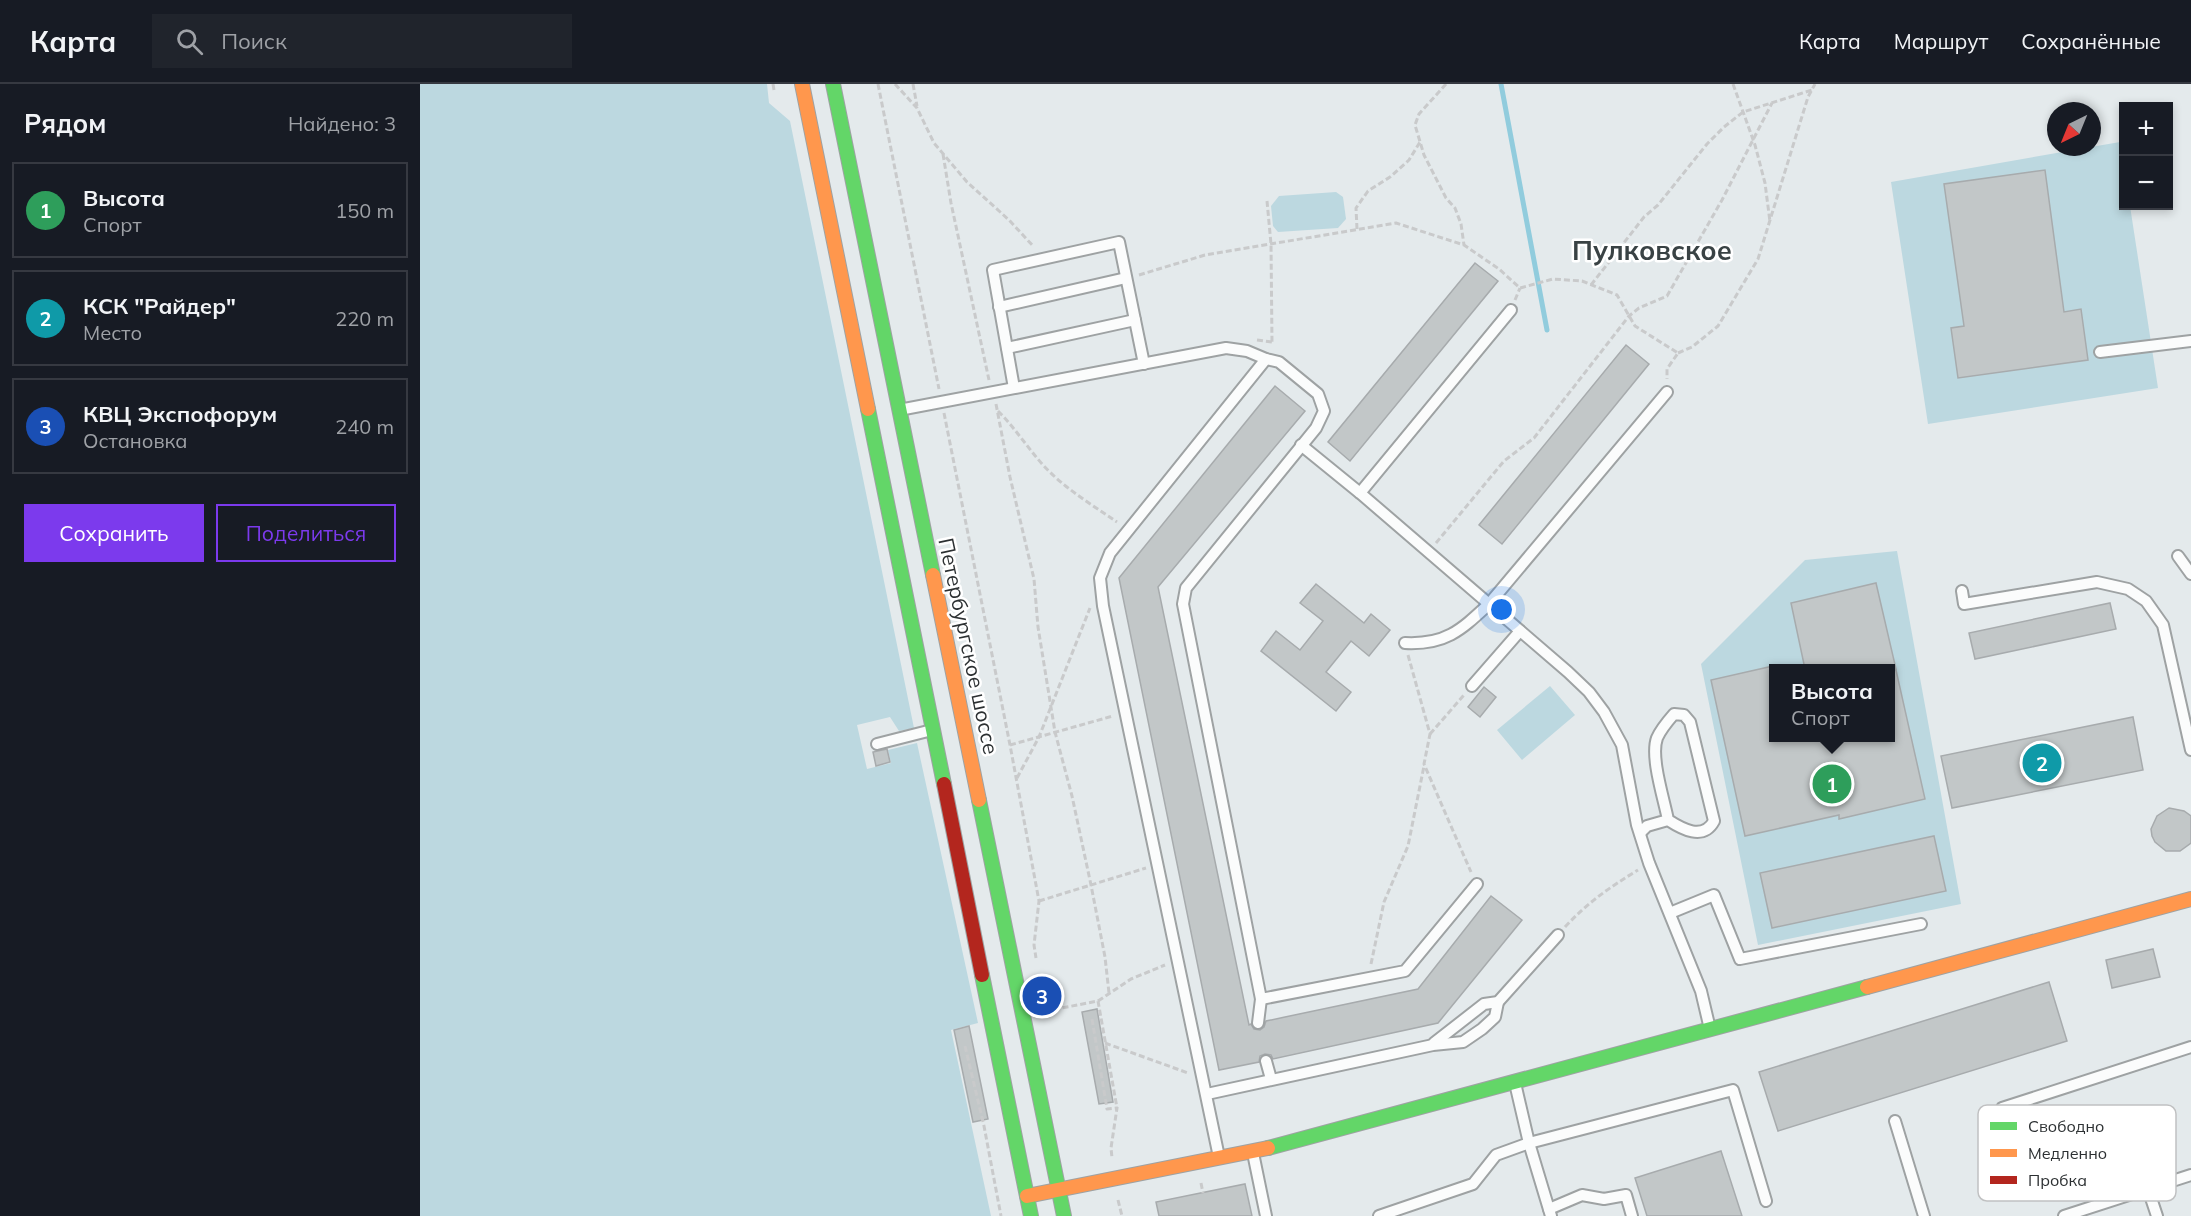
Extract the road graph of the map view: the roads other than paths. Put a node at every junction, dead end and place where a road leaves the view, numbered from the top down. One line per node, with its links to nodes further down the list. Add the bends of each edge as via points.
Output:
1 (802, 84): 24 (main road)
2 (833, 84): 14 (main road, Петербургское шоссе)
3 (1129, 278): 4 (lane); 4 (lane, via 1119,242 993,270); 6 (lane)
4 (999, 307): 8 (lane)
5 (1511, 310): 16 (lane)
6 (1135, 320): 8 (lane); 11 (lane)
7 (2191, 342): 9 (lane)
8 (1007, 348): 12 (lane)
9 (2100, 352)
10 (1266, 359): 11 (lane, via 1226,348); 15 (lane, via 1279,362 1318,394 1324,411); 43 (lane, via 1110,553 1100,578)
11 (1144, 364): 12 (lane)
12 (1014, 388): 14 (lane)
13 (1667, 392): 20 (lane)
14 (899, 410): 51 (main road, Петербургское шоссе)
15 (1301, 445): 16 (lane); 34 (lane, via 1186,588 1183,604)
16 (1360, 493): 20 (lane)
17 (2178, 556): 18 (lane)
18 (2191, 574)
19 (1962, 591): 26 (lane, via 1965,604 2097,582 2128,589 2146,601 2163,625)
20 (1489, 604): 21 (lane); 22 (lane, via 1447,637 1424,644)
21 (1520, 631): 23 (lane); 28 (lane, via 1582,685 1604,712 1622,745)
22 (1404, 643)
23 (1472, 686)
24 (933, 730): 25 (lane); 52 (main road)
25 (877, 744)
26 (2191, 750)
27 (1668, 820): 27 (lane, via 1684,830 1700,832 1710,828 1714,821 1690,722 1684,715 1674,714 1656,740); 28 (lane, via 1647,826)
28 (1640, 833): 31 (lane)
29 (1477, 884): 34 (lane, via 1405,971)
30 (2191, 899): 37 (main road)
31 (1670, 913): 32 (lane, via 1714,895 1740,959); 37 (lane, via 1701,991)
32 (1922, 924)
33 (1558, 935): 35 (lane)
34 (1261, 999): 36 (lane)
35 (1498, 1002): 38 (lane, via 1484,1004); 38 (lane, via 1495,1017 1463,1042)
36 (1258, 1023)
37 (1710, 1029): 42 (main road)
38 (1433, 1045): 41 (lane)
39 (2191, 1047): 44 (lane)
40 (1266, 1061): 41 (lane)
41 (1271, 1079): 43 (lane)
42 (1514, 1082): 46 (lane); 47 (main road)
43 (1207, 1094): 48 (lane)
44 (2010, 1105)
45 (1895, 1121): 62 (lane)
46 (1529, 1143): 53 (lane, via 1733,1090); 56 (lane); 60 (lane, via 1496,1155 1473,1184)
47 (1253, 1153): 48 (main road); 59 (lane)
48 (1220, 1159): 51 (main road)
49 (2191, 1175): 50 (lane)
50 (2176, 1180)
51 (1059, 1190): 52 (main road); 58 (main road, Петербургское шоссе)
52 (1027, 1196): 57 (main road)
53 (1766, 1201)
54 (2111, 1201): 63 (lane)
55 (2152, 1201): 64 (lane)
56 (1550, 1212): 61 (lane, via 1582,1195 1604,1199 1626,1195)
57 (1031, 1216)
58 (1064, 1216)
59 (1266, 1216)
60 (1379, 1216)
61 (1632, 1216)
62 (1924, 1216)
63 (2064, 1216)
64 (2157, 1216)

